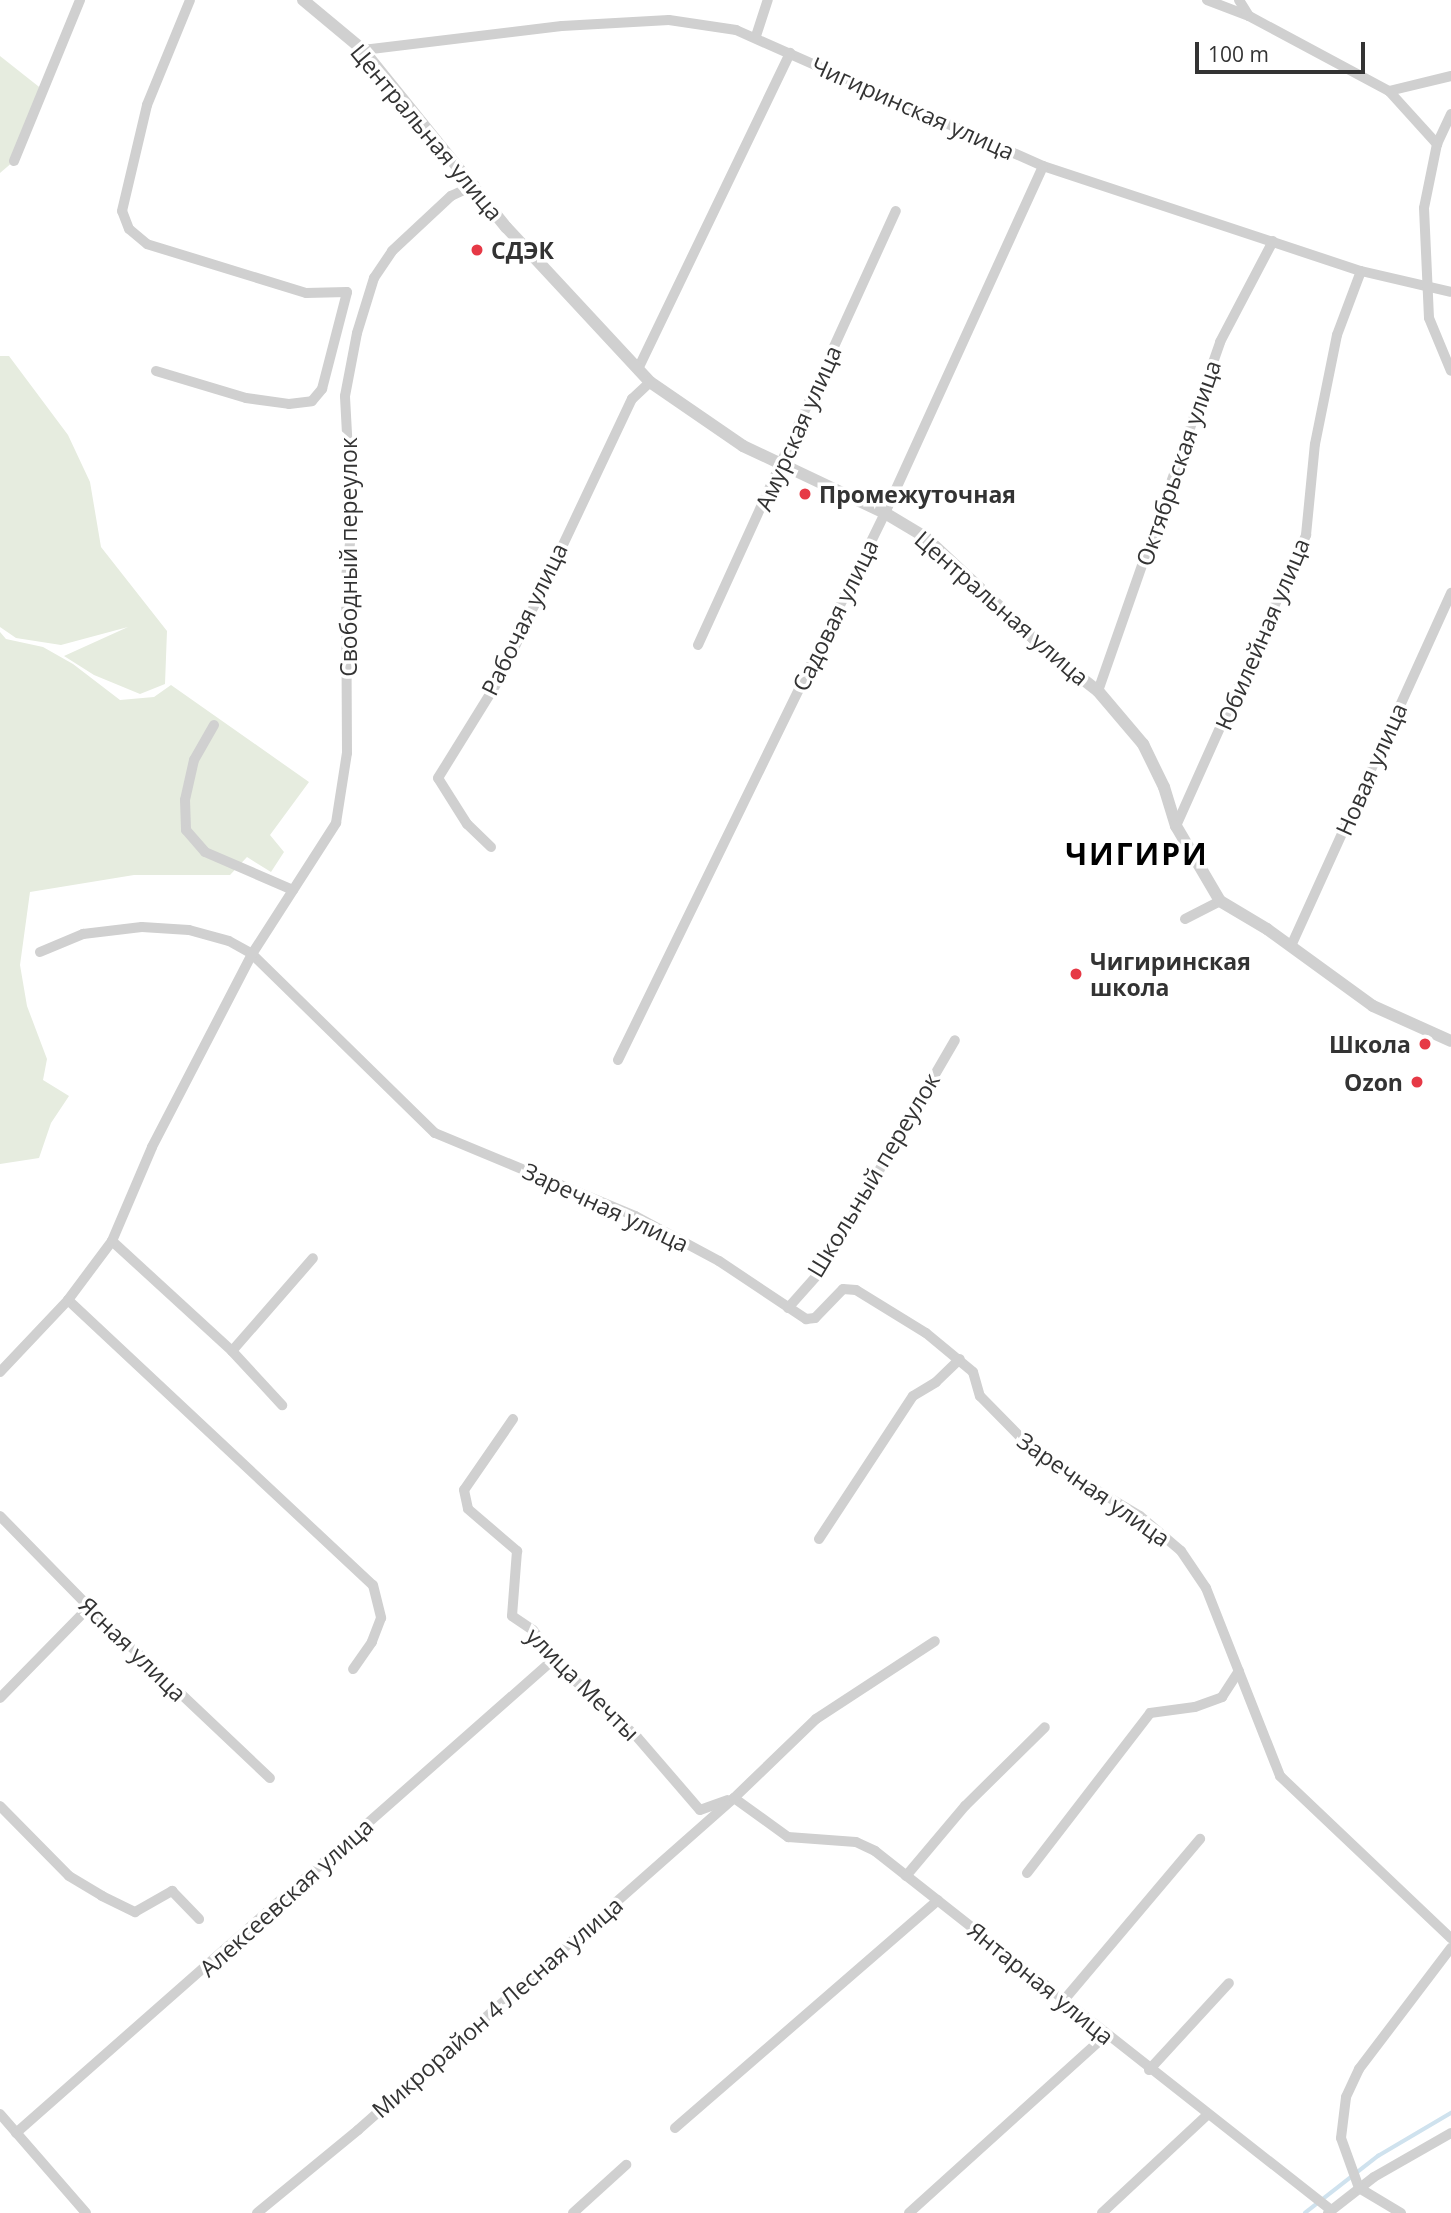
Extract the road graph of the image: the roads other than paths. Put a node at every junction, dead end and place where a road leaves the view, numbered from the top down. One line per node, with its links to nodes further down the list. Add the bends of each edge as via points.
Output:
1 (80, 0): 15 (street)
2 (190, 0): 24 (street, via 147,105 122,211 129,229 147,244 306,293 346,292 322,389 312,401 289,404 246,398)
3 (303, 0): 9 (street, Центральная улица)
4 (768, 0): 8 (street)
5 (1207, 0): 7 (street)
6 (1239, 0): 7 (street)
7 (1249, 16): 12 (street)
8 (757, 36): 9 (street, Чигиринская улица, via 670,20 562,26); 10 (street, Чигиринская улица)
9 (363, 50): 17 (street, Центральная улица)
10 (790, 53): 16 (street, Чигиринская улица); 23 (street)
11 (1451, 76): 12 (street)
12 (1389, 91): 14 (street)
13 (1451, 114): 14 (street)
14 (1437, 144): 21 (street, via 1424,208)
15 (14, 160)
16 (1043, 166): 19 (street, Чигиринская улица); 28 (street, Садовая улица)
17 (475, 185): 23 (street, Центральная улица, via 506,228); 35 (street, Свободный переулок, via 451,196 392,251 374,278 357,333 345,396 352,526 346,577 349,661 341,804 336,823)
18 (896, 211): 27 (street, Амурская улица)
19 (1273, 241): 20 (street, Чигиринская улица); 31 (street, Октябрьская улица, via 1220,342)
20 (1361, 271): 21 (street, Чигиринская улица); 33 (street, Юбилейная улица, via 1337,335 1315,444 1306,535)
21 (1424, 286): 22 (street, Чигиринская улица); 25 (street, via 1433,332)
22 (1451, 292)
23 (638, 369): 26 (street, Центральная улица)
24 (156, 371)
25 (1451, 371)
26 (650, 382): 27 (street, Центральная улица, via 743,446); 34 (street, Рабочая улица, via 632,399 500,678 438,778 467,824)
27 (783, 465): 28 (street, Центральная улица); 30 (street, Амурская улица)
28 (885, 513): 31 (street, Центральная улица, via 925,537 1048,652); 43 (street, Садовая улица)
29 (1451, 593): 38 (street, Новая улица)
30 (698, 645)
31 (1098, 691): 33 (street, Центральная улица, via 1143,744)
32 (214, 725): 35 (street, via 194,760 185,800 186,830 205,852)
33 (1176, 826): 36 (street, Центральная улица)
34 (491, 847)
35 (293, 890): 40 (street, Свободный переулок)
36 (1220, 901): 37 (street); 38 (street, Центральная улица)
37 (1185, 919)
38 (1291, 946): 42 (street, Центральная улица, via 1373,1006)
39 (40, 953): 40 (street, Заречная улица, via 83,934 142,927 189,930 229,941)
40 (252, 954): 44 (street, via 152,1147); 47 (street, Заречная улица, via 435,1133 635,1216 719,1261)
41 (955, 1040): 47 (street, Школьный переулок, via 820,1272)
42 (1451, 1041)
43 (618, 1060)
44 (111, 1241): 46 (street); 48 (street)
45 (313, 1258): 48 (street)
46 (68, 1300): 50 (street); 58 (street, via 373,1584 381,1618 372,1642)
47 (788, 1308): 49 (street, Заречная улица, via 806,1319 815,1318 836,1293 856,1290)
48 (232, 1351): 51 (street)
49 (960, 1359): 54 (street, via 913,1396); 59 (street, Заречная улица, via 973,1372 979,1396 1039,1456 1140,1516 1181,1551 1206,1588)
50 (0, 1372)
51 (282, 1405)
52 (513, 1419): 57 (street, улица Мечты, via 464,1490 468,1509 517,1551 512,1616 533,1630)
53 (0, 1516): 55 (street, Ясная улица)
54 (818, 1539)
55 (89, 1607): 60 (street); 62 (street, Ясная улица)
56 (934, 1641): 63 (street, Микрорайон 4 Лесная улица, via 816,1719)
57 (554, 1659): 63 (street, улица Мечты, via 637,1737 700,1810); 79 (street, Алексеевская улица)
58 (353, 1669)
59 (1239, 1671): 66 (street, via 1222,1697 1150,1713); 70 (street, Заречная улица, via 1280,1776)
60 (0, 1698)
61 (1045, 1727): 67 (street, via 965,1806)
62 (270, 1779)
63 (734, 1798): 67 (street, Янтарная улица, via 788,1837 856,1842); 85 (street, Микрорайон 4 Лесная улица, via 358,2130)
64 (0, 1806): 69 (street, via 69,1876 102,1896 135,1912 172,1891)
65 (1200, 1839): 73 (street)
66 (1027, 1873)
67 (906, 1876): 68 (street, Янтарная улица)
68 (938, 1900): 73 (street, Янтарная улица); 78 (street)
69 (199, 1919)
70 (1451, 1938)
71 (1451, 1948): 82 (street, via 1359,2068 1346,2097 1341,2138)
72 (1229, 1983): 75 (street)
73 (1064, 2000): 74 (street, Янтарная улица)
74 (1105, 2036): 75 (street, Янтарная улица); 87 (street)
75 (1149, 2070): 77 (street, Янтарная улица)
76 (0, 2114): 79 (street)
77 (1207, 2115): 83 (street, Янтарная улица); 88 (street)
78 (675, 2128)
79 (16, 2133): 84 (street)
80 (1451, 2133): 82 (street)
81 (626, 2165): 86 (street)
82 (1359, 2188): 83 (street); 89 (street)
83 (1329, 2211)
84 (86, 2213)
85 (257, 2213)
86 (573, 2213)
87 (909, 2213)
88 (1102, 2213)
89 (1401, 2213)

